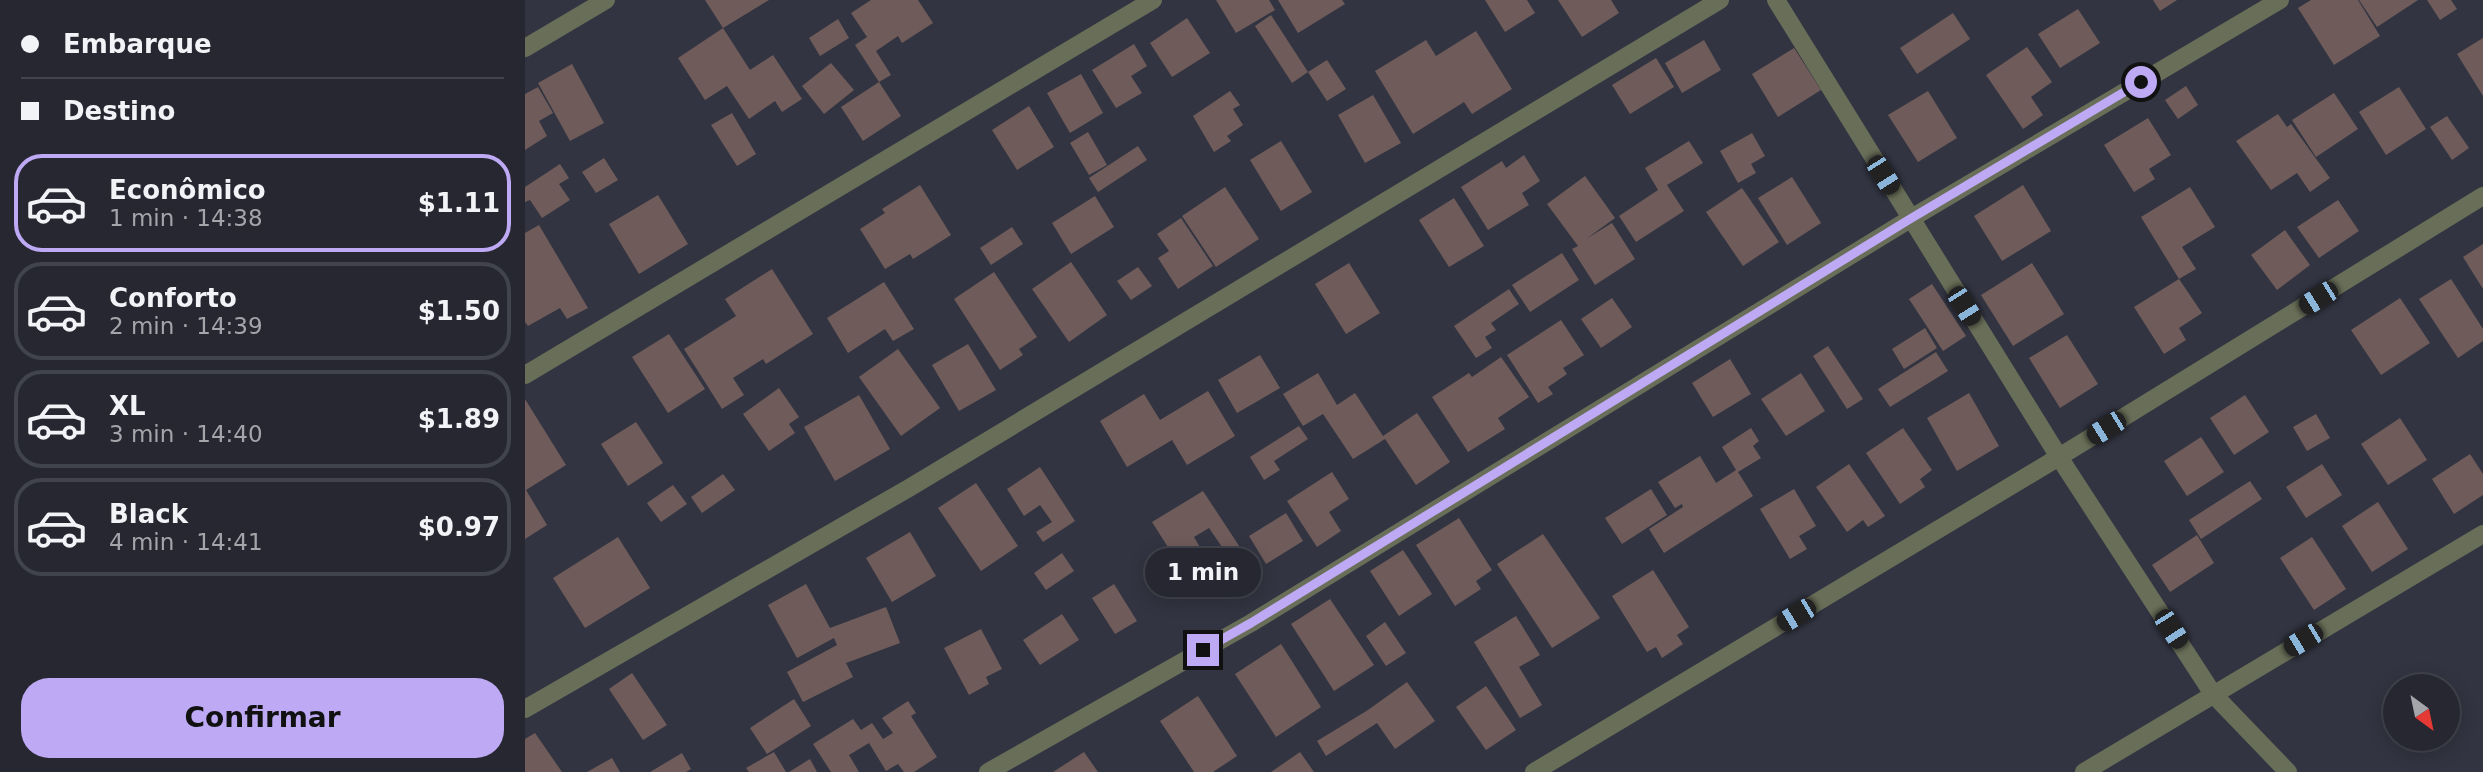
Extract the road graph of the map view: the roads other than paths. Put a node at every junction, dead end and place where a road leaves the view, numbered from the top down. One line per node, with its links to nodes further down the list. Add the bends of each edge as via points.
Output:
1 (606, 0): 6 (street)
2 (1153, 0): 9 (street)
3 (1720, 0): 13 (street, via 909,488)
4 (1776, 0): 8 (street)
5 (2280, 0): 8 (street)
6 (525, 48)
7 (2483, 196): 10 (street)
8 (1910, 219): 10 (street); 14 (street, via 1251,623)
9 (525, 375)
10 (2059, 457): 12 (street); 15 (street)
11 (2483, 534): 12 (street)
12 (2213, 694): 16 (street); 17 (street)
13 (525, 709)
14 (988, 772)
15 (1534, 772)
16 (2084, 772)
17 (2288, 772)

